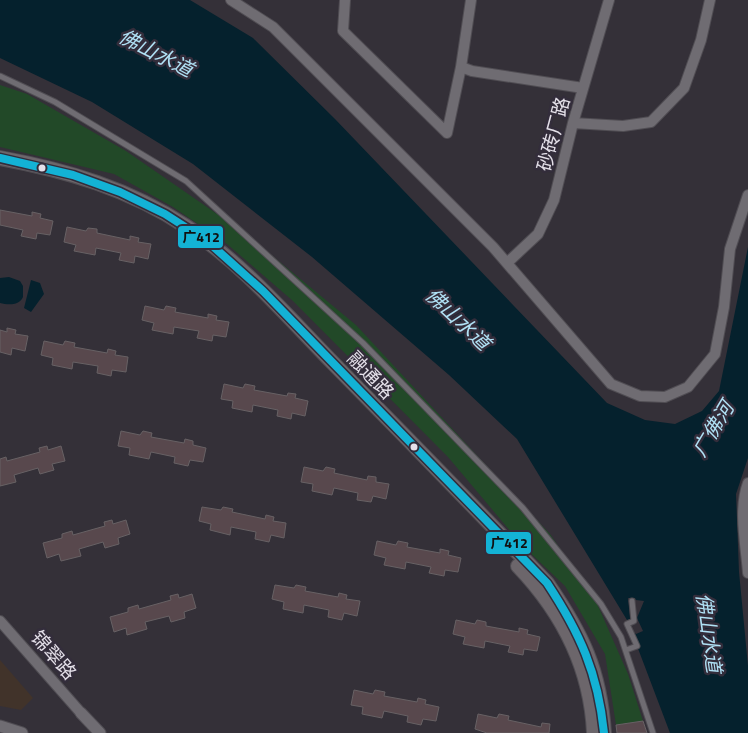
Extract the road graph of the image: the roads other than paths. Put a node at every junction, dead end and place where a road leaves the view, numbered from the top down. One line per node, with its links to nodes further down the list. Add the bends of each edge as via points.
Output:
1 (231, 0): 13 (street, via 273,27)
2 (344, 0): 6 (street, via 343,31 447,133)
3 (471, 0): 6 (street)
4 (608, 0): 8 (street, 砂砖厂路)
5 (710, 0): 9 (street, via 701,40 684,88 651,122 623,126)
6 (461, 67): 8 (street)
7 (0, 76): 18 (lane, via 96,126 186,181 221,211 363,343 523,508 602,604)
8 (583, 88): 9 (street, 砂砖厂路)
9 (573, 123): 13 (street, 砂砖厂路, via 554,200 538,234)
10 (0, 158): 25 (main road, 融通路, via 77,175 141,202 186,226 256,284 547,582 574,622 593,664)
11 (0, 166): 24 (main road, 融通路, via 88,188 139,210 192,241 251,289 536,584 573,643 586,680)
12 (748, 195): 13 (street, via 730,249 715,354 688,387 665,398 640,396 611,384)
13 (506, 263)
14 (748, 484): 15 (street, via 744,492 743,517)
15 (748, 573)
16 (632, 601): 18 (lane, via 634,621 627,624 637,646)
17 (0, 621): 19 (street, 锦翠路)
18 (626, 650): 26 (lane)
19 (81, 713): 22 (street, via 87,728); 23 (street)
20 (0, 726): 21 (street)
21 (22, 733)
22 (85, 733)
23 (100, 733)
24 (594, 733)
25 (604, 733)
26 (653, 733)

